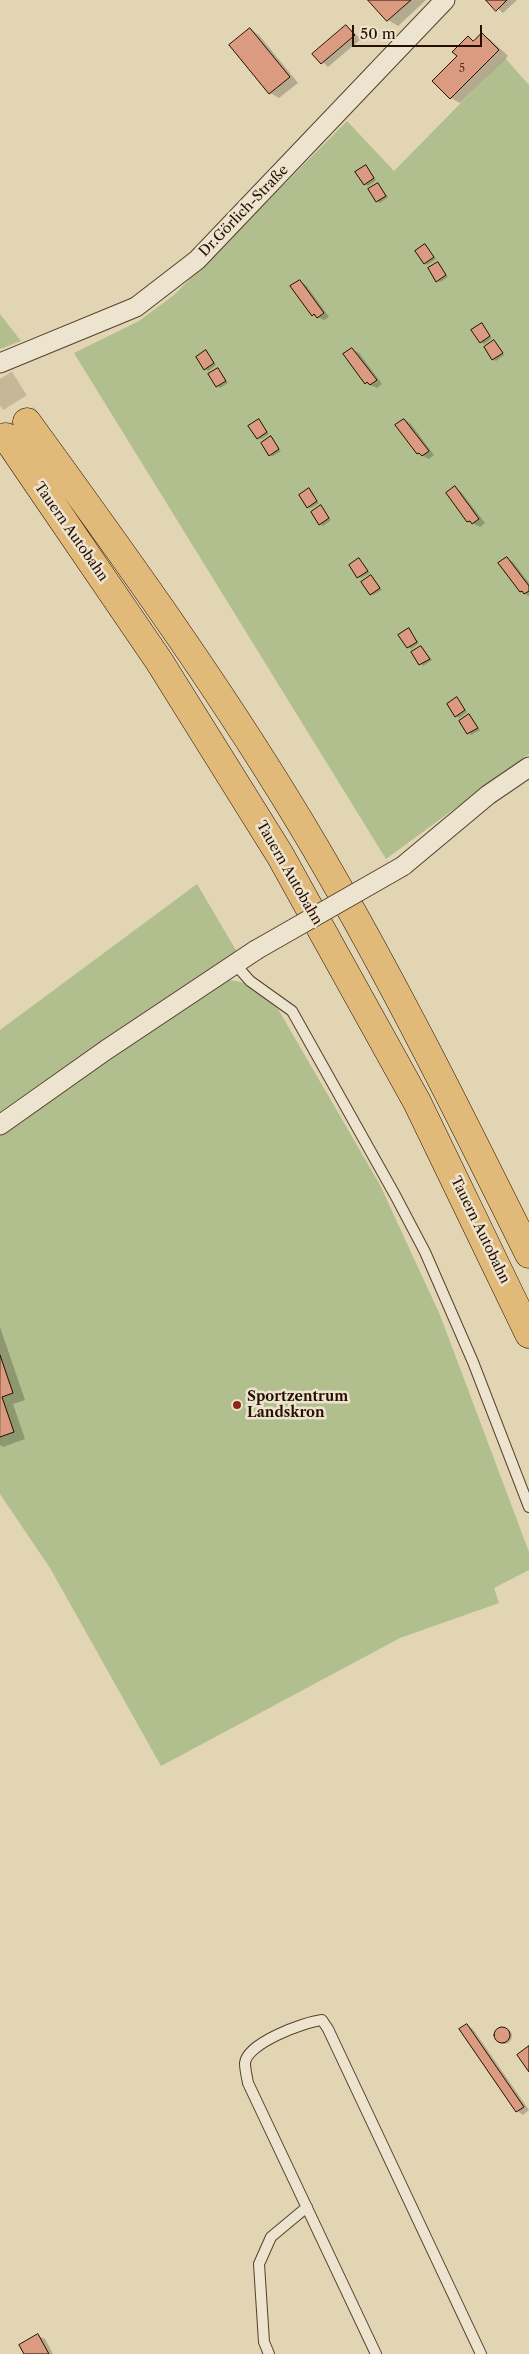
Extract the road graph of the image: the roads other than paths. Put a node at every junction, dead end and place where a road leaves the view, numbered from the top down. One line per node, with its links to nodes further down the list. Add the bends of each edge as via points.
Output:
1 (445, 0): 2 (street, Dr.Görlich-Straße, via 197,260 136,307)
2 (0, 363)
3 (529, 767): 4 (street, bridge, via 488,795 403,866)
4 (235, 964): 5 (street); 8 (lane, via 250,981 292,1011 395,1195 425,1252 473,1362)
5 (0, 1125)
6 (529, 1254): 7 (highway, Tauern Autobahn, via 436,1064 315,846 178,630 17,430 280,854 417,1102)
7 (529, 1334)
8 (529, 1507)
9 (307, 2207): 10 (lane, via 272,2237 259,2264 264,2342); 11 (lane); 12 (lane, via 248,2083 245,2062 254,2047 309,2021 322,2020)
10 (269, 2354)
11 (376, 2354)
12 (481, 2354)

